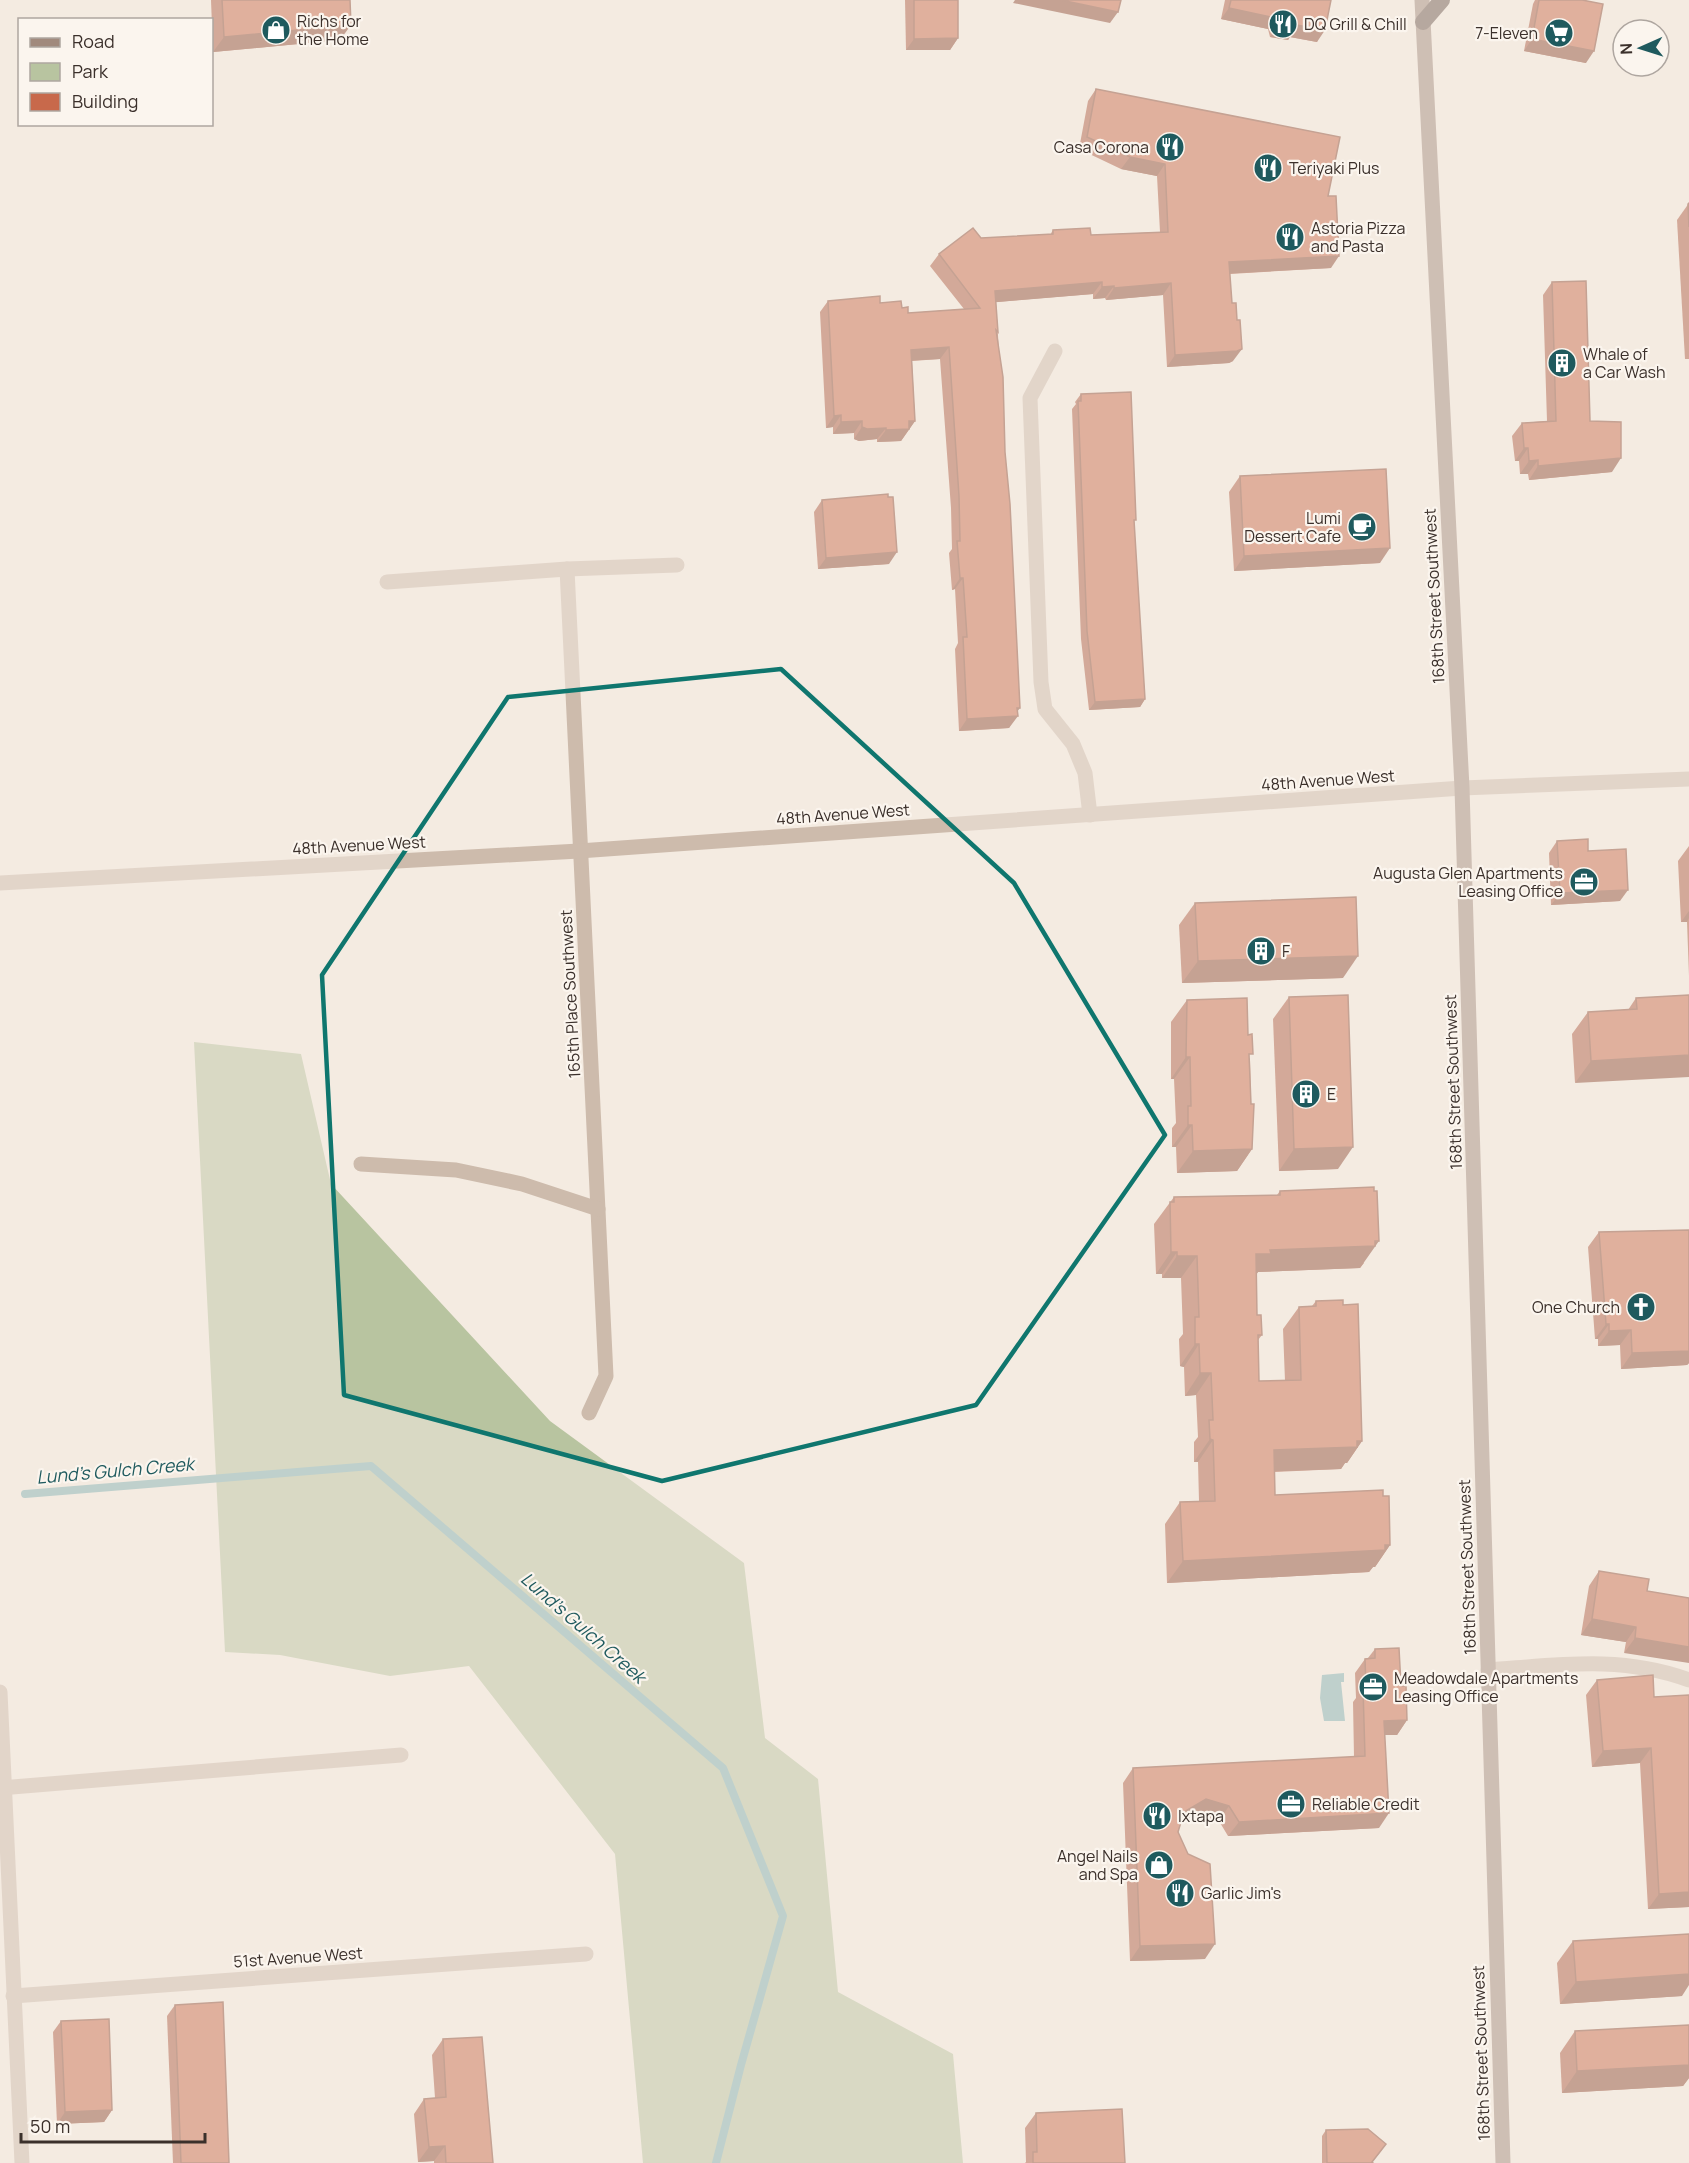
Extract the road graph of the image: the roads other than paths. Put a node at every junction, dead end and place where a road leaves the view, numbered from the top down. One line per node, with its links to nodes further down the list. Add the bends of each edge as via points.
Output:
1 (1422, 0): 3 (main road, 168th Street Southwest)
2 (1442, 0): 3 (highway)
3 (1423, 22): 9 (main road, 168th Street Southwest)
4 (1055, 351): 10 (street, via 1029,398 1041,682 1045,709 1073,744 1085,773)
5 (677, 566): 6 (street)
6 (567, 569): 7 (street); 11 (street, 165th Place Southwest)
7 (387, 582)
8 (1689, 779): 9 (street, 48th Avenue West)
9 (1462, 788): 10 (street, 48th Avenue West); 16 (main road, 168th Street Southwest)
10 (1090, 814): 11 (street, 48th Avenue West)
11 (579, 850): 12 (street, 48th Avenue West); 14 (street, 165th Place Southwest)
12 (0, 883)
13 (361, 1164): 14 (street, via 456,1170 522,1184)
14 (598, 1209): 15 (street, 165th Place Southwest, via 606,1376)
15 (589, 1413)
16 (1488, 1670): 17 (street, via 1592,1662 1659,1669); 24 (main road, 168th Street Southwest)
17 (1689, 1680)
18 (0, 1692): 20 (street)
19 (401, 1755): 20 (street)
20 (2, 1787): 22 (street)
21 (586, 1954): 22 (street, 51st Avenue West)
22 (14, 1995): 23 (street)
23 (22, 2163)
24 (1503, 2163)

